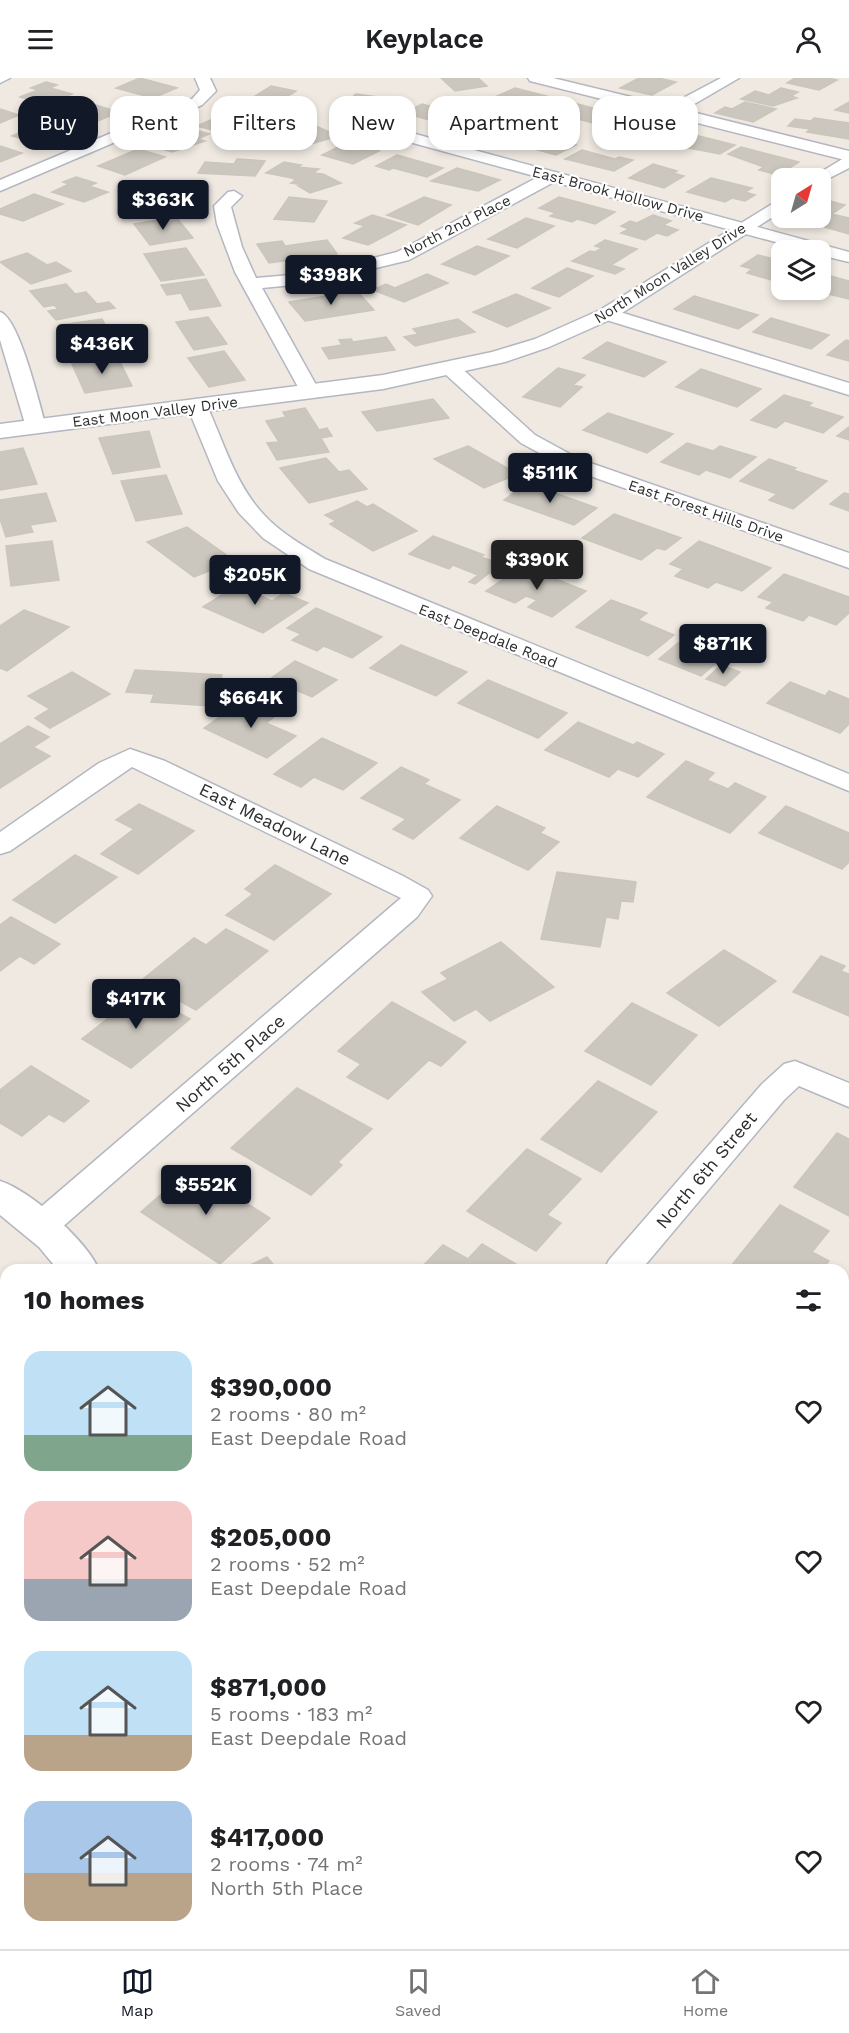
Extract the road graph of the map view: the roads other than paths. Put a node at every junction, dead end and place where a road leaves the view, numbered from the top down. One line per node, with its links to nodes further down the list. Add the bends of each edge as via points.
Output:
1 (202, 78): 11 (street, via 208,91 197,102)
2 (535, 78): 4 (street)
3 (732, 78): 5 (street)
4 (606, 96)
5 (698, 96)
6 (698, 119): 8 (street)
7 (416, 139): 10 (street, East Brook Hollow Drive)
8 (849, 158): 9 (street)
9 (831, 170)
10 (553, 176): 14 (street, East Brook Hollow Drive); 16 (street, North 2nd Place, via 403,256 314,278)
11 (0, 186)
12 (234, 196): 16 (street, via 222,206 222,221)
13 (771, 210): 14 (street, North Moon Valley Drive)
14 (742, 228): 15 (street, East Brook Hollow Drive); 17 (street, North Moon Valley Drive)
15 (849, 257)
16 (251, 284): 21 (street)
17 (607, 314): 19 (street, North Moon Valley Drive, via 542,343); 20 (street)
18 (0, 318): 23 (street)
19 (451, 369): 21 (street, North Moon Valley Drive); 25 (street, East Forest Hills Drive, via 528,439 572,463)
20 (849, 389)
21 (310, 392): 22 (street, East Moon Valley Drive)
22 (197, 406): 23 (street, East Moon Valley Drive); 26 (street, East Deepdale Road, via 238,497 257,521 317,564)
23 (36, 427): 24 (street, East Moon Valley Drive)
24 (0, 431)
25 (849, 561)
26 (849, 783)
27 (0, 844): 28 (street, East Meadow Lane, via 130,757)
28 (418, 896): 31 (street, North 5th Place, via 407,910)
29 (849, 1096): 33 (street, North 6th Street, via 795,1072 773,1092)
30 (0, 1195): 31 (street)
31 (40, 1227): 32 (street)
32 (74, 1264)
33 (626, 1264)

